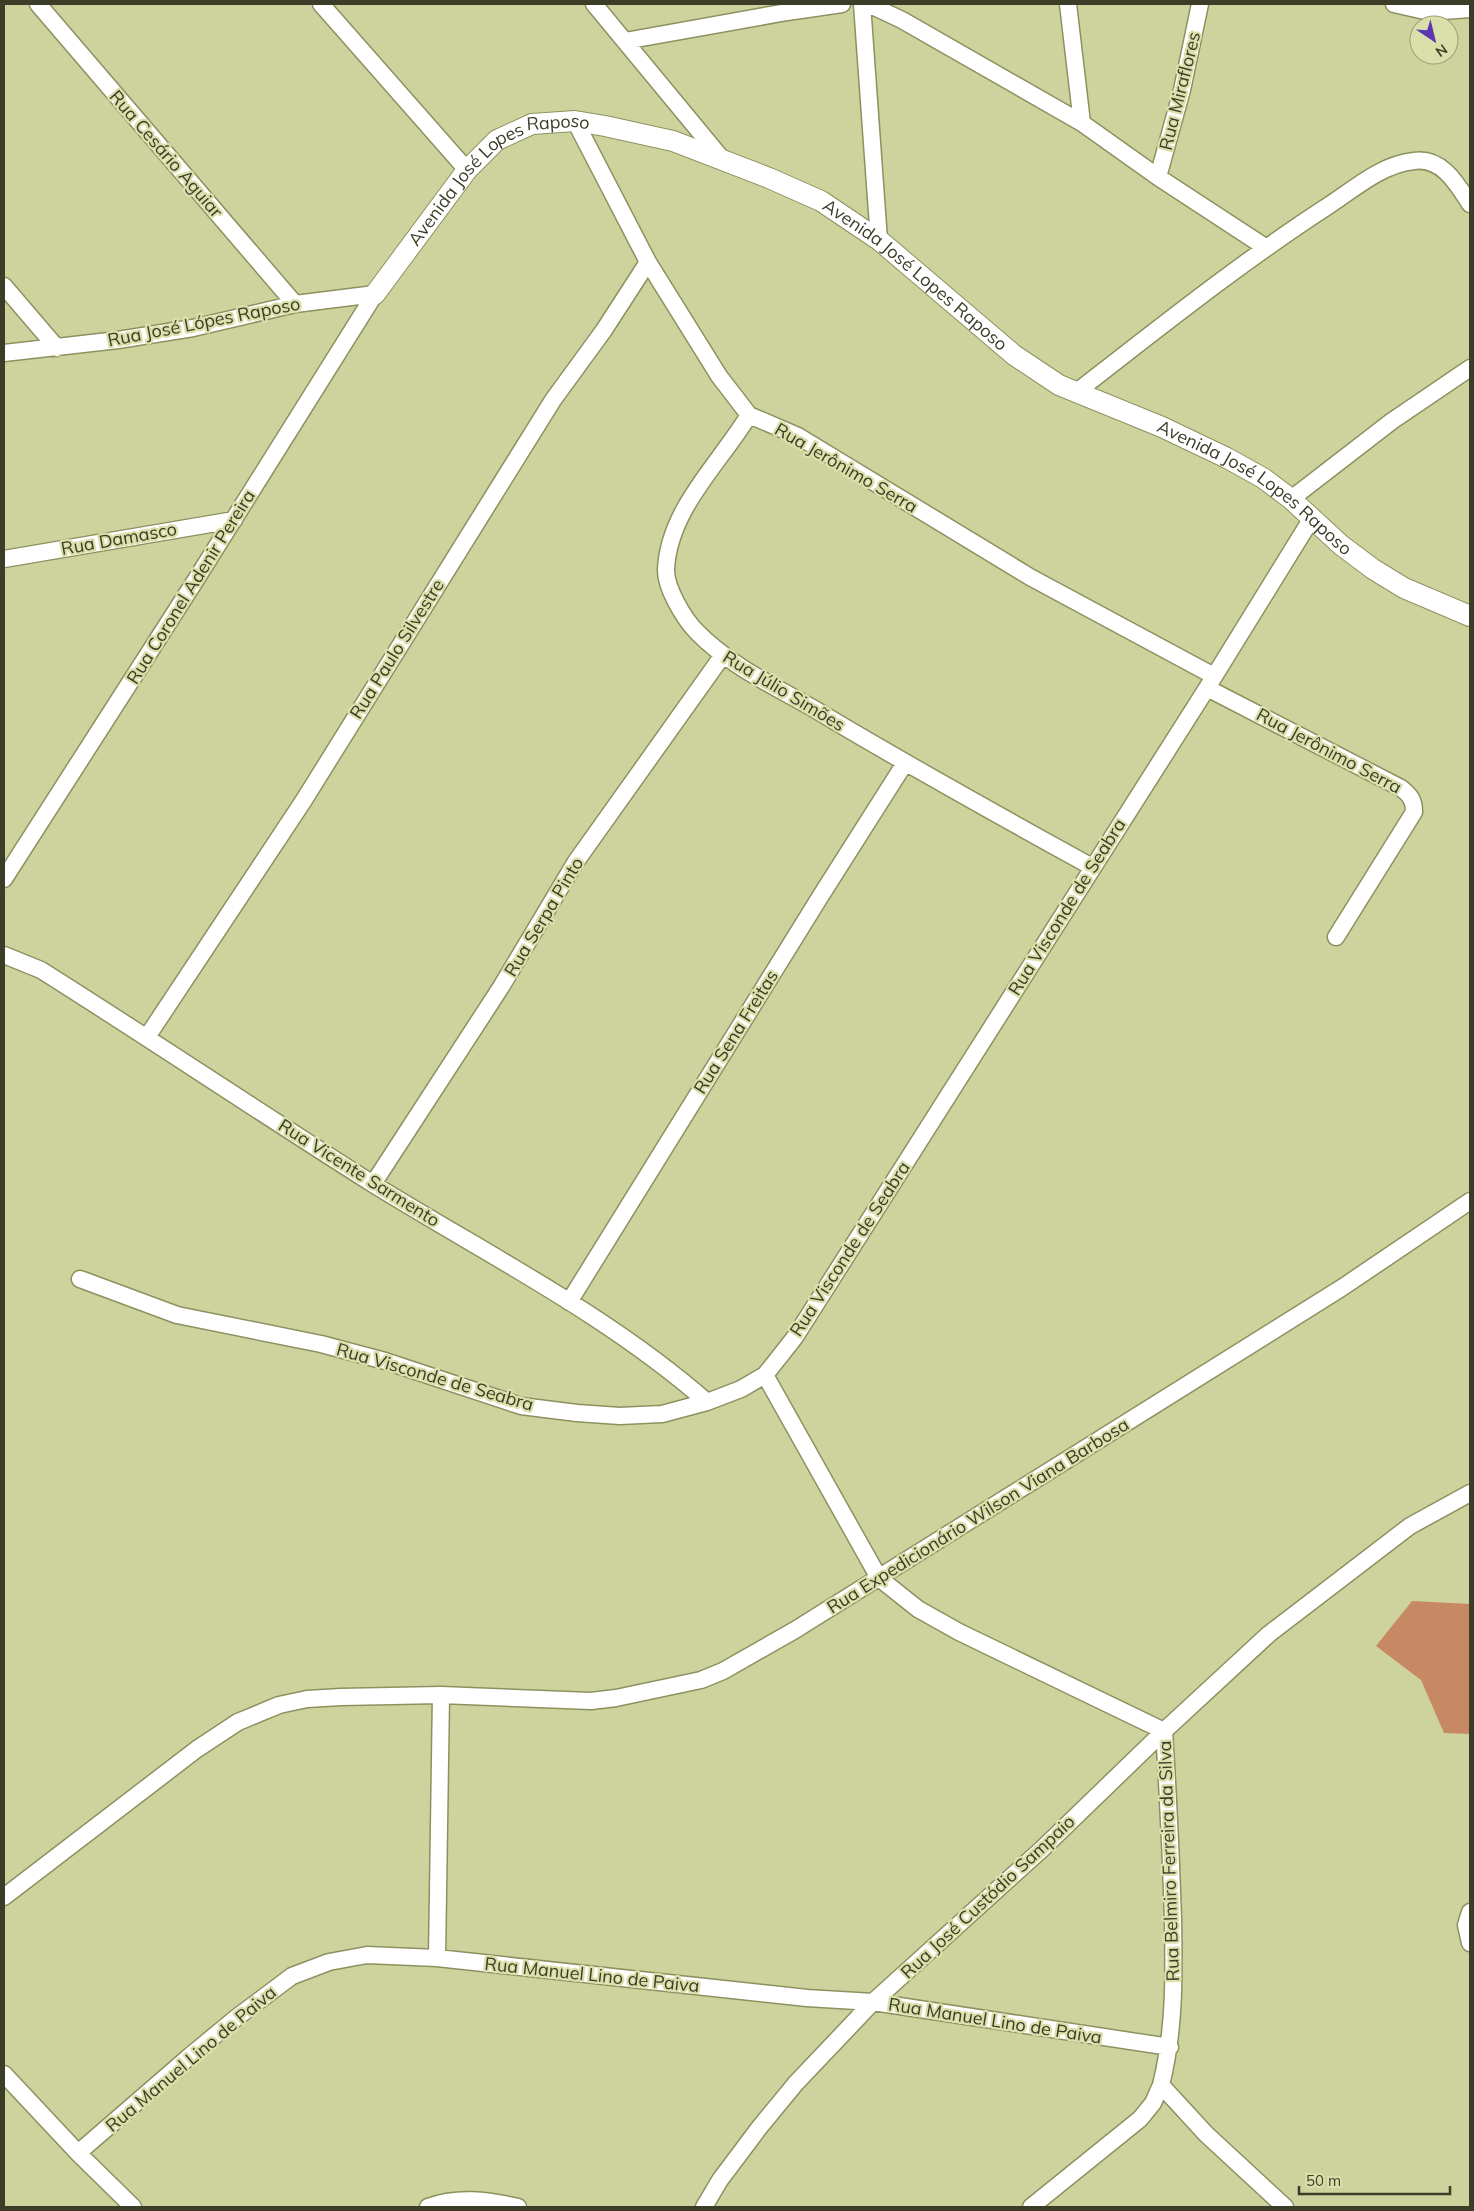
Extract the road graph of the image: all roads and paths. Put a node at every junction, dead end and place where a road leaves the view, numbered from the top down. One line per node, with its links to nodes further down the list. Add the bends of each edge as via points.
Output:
1 (38, 4): 23 (street, Rua Cesário Aguiar)
2 (322, 4): 15 (street)
3 (594, 4): 11 (street)
4 (842, 4): 11 (street)
5 (862, 4): 18 (street)
6 (868, 4): 13 (street)
7 (1068, 4): 13 (street)
8 (1200, 4): 16 (street, Rua Miraflores, via 1182,90)
9 (1394, 4): 10 (street, via 1430,12)
10 (1470, 10)
11 (625, 41): 14 (street)
12 (575, 121): 14 (street, Avenida José Lopes Raposo, via 673,142); 15 (street, Avenida José Lopes Raposo, via 532,124 497,140); 20 (street)
13 (1082, 123): 16 (street)
14 (723, 160): 18 (street, Avenida José Lopes Raposo, via 821,201)
15 (467, 170): 22 (street, Avenida José Lopes Raposo)
16 (1158, 177): 19 (street)
17 (1470, 204): 19 (street, via 1453,177 1432,162 1414,160 1382,170)
18 (879, 240): 27 (street, Avenida José Lopes Raposo, via 1014,355 1059,386)
19 (1265, 247): 27 (street)
20 (648, 262): 28 (street, via 720,376); 41 (street, Rua Paulo Silvestre, via 604,330 552,400 304,800)
21 (4, 286): 24 (street)
22 (375, 294): 23 (street, Rua José Lópes Raposo); 31 (street, Rua Coronel Adenir Pereira)
23 (295, 304): 24 (street, Rua José Lópes Raposo, via 193,328)
24 (57, 348): 25 (street, Rua José Lópes Raposo)
25 (4, 353)
26 (1470, 368): 29 (street, via 1392,421)
27 (1075, 392): 29 (street, Avenida José Lopes Raposo, via 1162,427 1227,458)
28 (749, 415): 34 (street, Rua Júlio Simões, via 690,500 672,534 666,570 678,607 696,632); 35 (street, Rua Jerônimo Serra, via 798,436)
29 (1291, 498): 30 (street, Avenida José Lopes Raposo)
30 (1312, 518): 33 (street, Avenida José Lopes Raposo, via 1341,545 1381,574 1404,588); 35 (street, Rua Visconde de Seabra)
31 (234, 520): 32 (street, Rua Damasco); 38 (street, Rua Coronel Adenir Pereira)
32 (4, 559)
33 (1470, 616)
34 (723, 655): 36 (street, Rua Júlio Simões); 42 (street, Rua Serpa Pinto, via 575,863 501,987)
35 (1210, 682): 37 (street, Rua Visconde de Seabra); 39 (street, Rua Jerônimo Serra, via 1410,795 1414,812)
36 (906, 763): 37 (street, Rua Júlio Simões); 45 (street, Rua Sena Freitas)
37 (1092, 868): 46 (street, Rua Visconde de Seabra, via 795,1336)
38 (4, 879)
39 (1336, 937)
40 (4, 955): 41 (street, Rua Vicente Sarmento, via 41,970)
41 (147, 1037): 42 (street, Rua Vicente Sarmento)
42 (373, 1184): 45 (street, Rua Vicente Sarmento)
43 (1470, 1201): 49 (street, Rua Expedicionário Wilson Viana Barbosa, via 1343,1287)
44 (80, 1280): 47 (street, Rua Visconde de Seabra, via 178,1316 331,1347 521,1406 620,1416 662,1414)
45 (569, 1302): 47 (street, Rua Vicente Sarmento, via 670,1370)
46 (765, 1375): 47 (street, Rua Visconde de Seabra, via 741,1389); 49 (street)
47 (707, 1402)
48 (1470, 1493): 51 (street, Rua Belmiro Ferreira da Silva, via 1410,1526 1269,1634)
49 (879, 1578): 50 (street, Rua Expedicionário Wilson Viana Barbosa, via 787,1635 701,1680 591,1701); 51 (street, via 918,1610)
50 (441, 1695): 52 (street, Rua Expedicionário Wilson Viana Barbosa, via 307,1699 279,1705 238,1722 197,1749); 55 (street)
51 (1164, 1731): 56 (street, Rua José Custódio Sampaio, via 1042,1849); 57 (street, Rua Belmiro Ferreira da Silva, via 1175,1993)
52 (4, 1897)
53 (1470, 1912): 54 (street, via 1466,1926)
54 (1470, 1943)
55 (436, 1958): 56 (street, Rua Manuel Lino de Paiva, via 807,1998); 60 (street, Rua Manuel Lino de Paiva, via 367,1956 329,1962 292,1976 213,2036)
56 (873, 2002): 57 (street, Rua Manuel Lino de Paiva); 64 (street, Rua José Custódio Sampaio, via 796,2083 720,2180)
57 (1170, 2047): 59 (street, Rua Belmiro Ferreira da Silva)
58 (4, 2074): 60 (street)
59 (1161, 2085): 65 (street, Rua Belmiro Ferreira da Silva, via 1153,2103 1140,2119); 66 (street, via 1206,2134)
60 (78, 2153): 61 (street)
61 (133, 2207)
62 (428, 2207): 63 (street, via 444,2201 488,2200)
63 (518, 2207)
64 (704, 2207)
65 (1031, 2207)
66 (1285, 2207)

